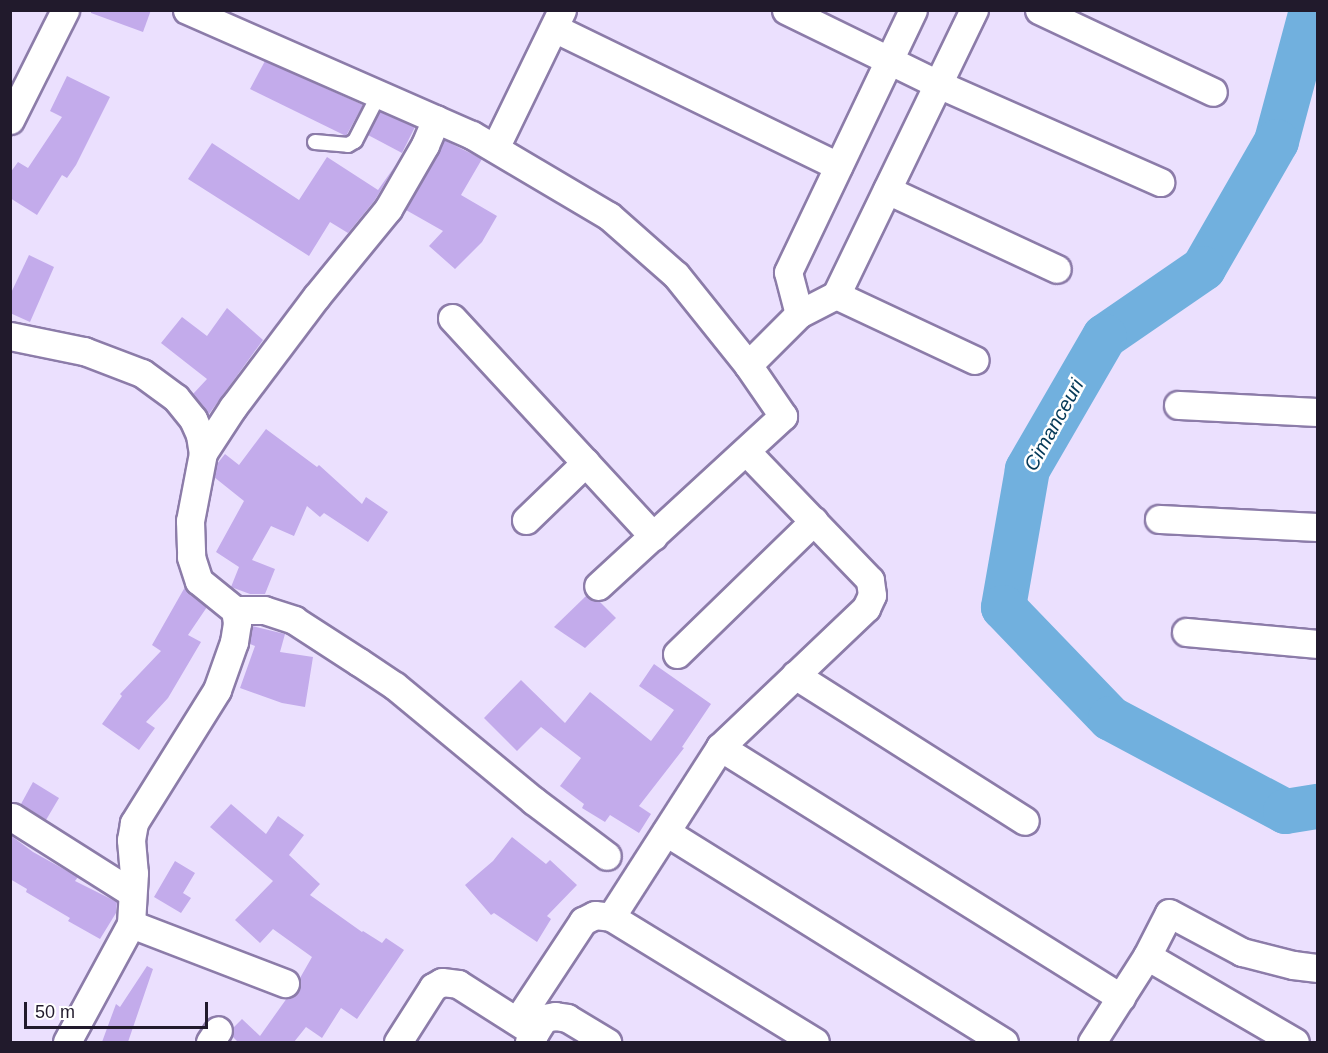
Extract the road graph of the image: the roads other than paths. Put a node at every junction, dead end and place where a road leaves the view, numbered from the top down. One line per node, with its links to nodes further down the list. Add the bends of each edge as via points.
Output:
1 (64, 10): 13 (street)
2 (187, 10): 11 (street)
3 (786, 10): 8 (street)
4 (913, 10): 8 (street)
5 (974, 10): 9 (street)
6 (1038, 10): 10 (street)
7 (558, 19): 15 (street); 16 (street)
8 (889, 61): 9 (street); 16 (street)
9 (938, 84): 17 (street); 18 (street)
10 (1213, 92)
11 (380, 94): 12 (street); 14 (lane, via 355,141 348,145)
12 (436, 119): 15 (street); 29 (street, via 388,209 316,297)
13 (10, 120)
14 (315, 142)
15 (495, 148): 25 (street, via 609,216 638,239 676,275)
16 (838, 166): 21 (street, via 788,272)
17 (1160, 182)
18 (887, 190): 19 (street); 20 (street)
19 (1057, 269)
20 (836, 295): 21 (street); 24 (street)
21 (799, 314): 25 (street)
22 (452, 318): 30 (street)
23 (10, 336): 29 (street, via 84,351 142,373 176,398 193,419)
24 (975, 360)
25 (748, 364): 28 (street, via 783,416)
26 (1178, 405): 27 (street)
27 (1317, 412)
28 (746, 451): 33 (street); 35 (street)
29 (202, 453): 37 (street, via 190,521 191,557 199,581)
30 (586, 462): 32 (street); 35 (street)
31 (1159, 519): 34 (street)
32 (526, 520)
33 (814, 521): 40 (street); 41 (street, via 870,580 872,595 866,608)
34 (1317, 527)
35 (654, 536): 36 (street)
36 (598, 586)
37 (235, 610): 46 (street, via 264,610 294,620 359,662 395,686); 47 (street, via 234,642 217,690 135,823 131,840)
38 (1186, 632): 39 (street)
39 (1317, 644)
40 (677, 654)
41 (795, 675): 42 (street); 44 (street)
42 (720, 747): 45 (street); 53 (street)
43 (12, 817): 47 (street)
44 (1025, 821)
45 (666, 832): 48 (street); 59 (street)
46 (607, 856)
47 (132, 893): 49 (street)
48 (611, 917): 54 (street, via 595,915 583,921); 58 (street)
49 (131, 924): 52 (street); 55 (street)
50 (1147, 956): 51 (street, via 1169,913 1242,952); 53 (street); 61 (street)
51 (1317, 968)
52 (285, 983)
53 (1120, 998): 60 (street)
54 (527, 1032): 56 (street, via 458,984 442,982 433,987); 57 (street, via 544,1018 555,1016 567,1018)
55 (67, 1042)
56 (398, 1042)
57 (607, 1042)
58 (815, 1042)
59 (1004, 1042)
60 (1092, 1042)
61 (1295, 1042)

